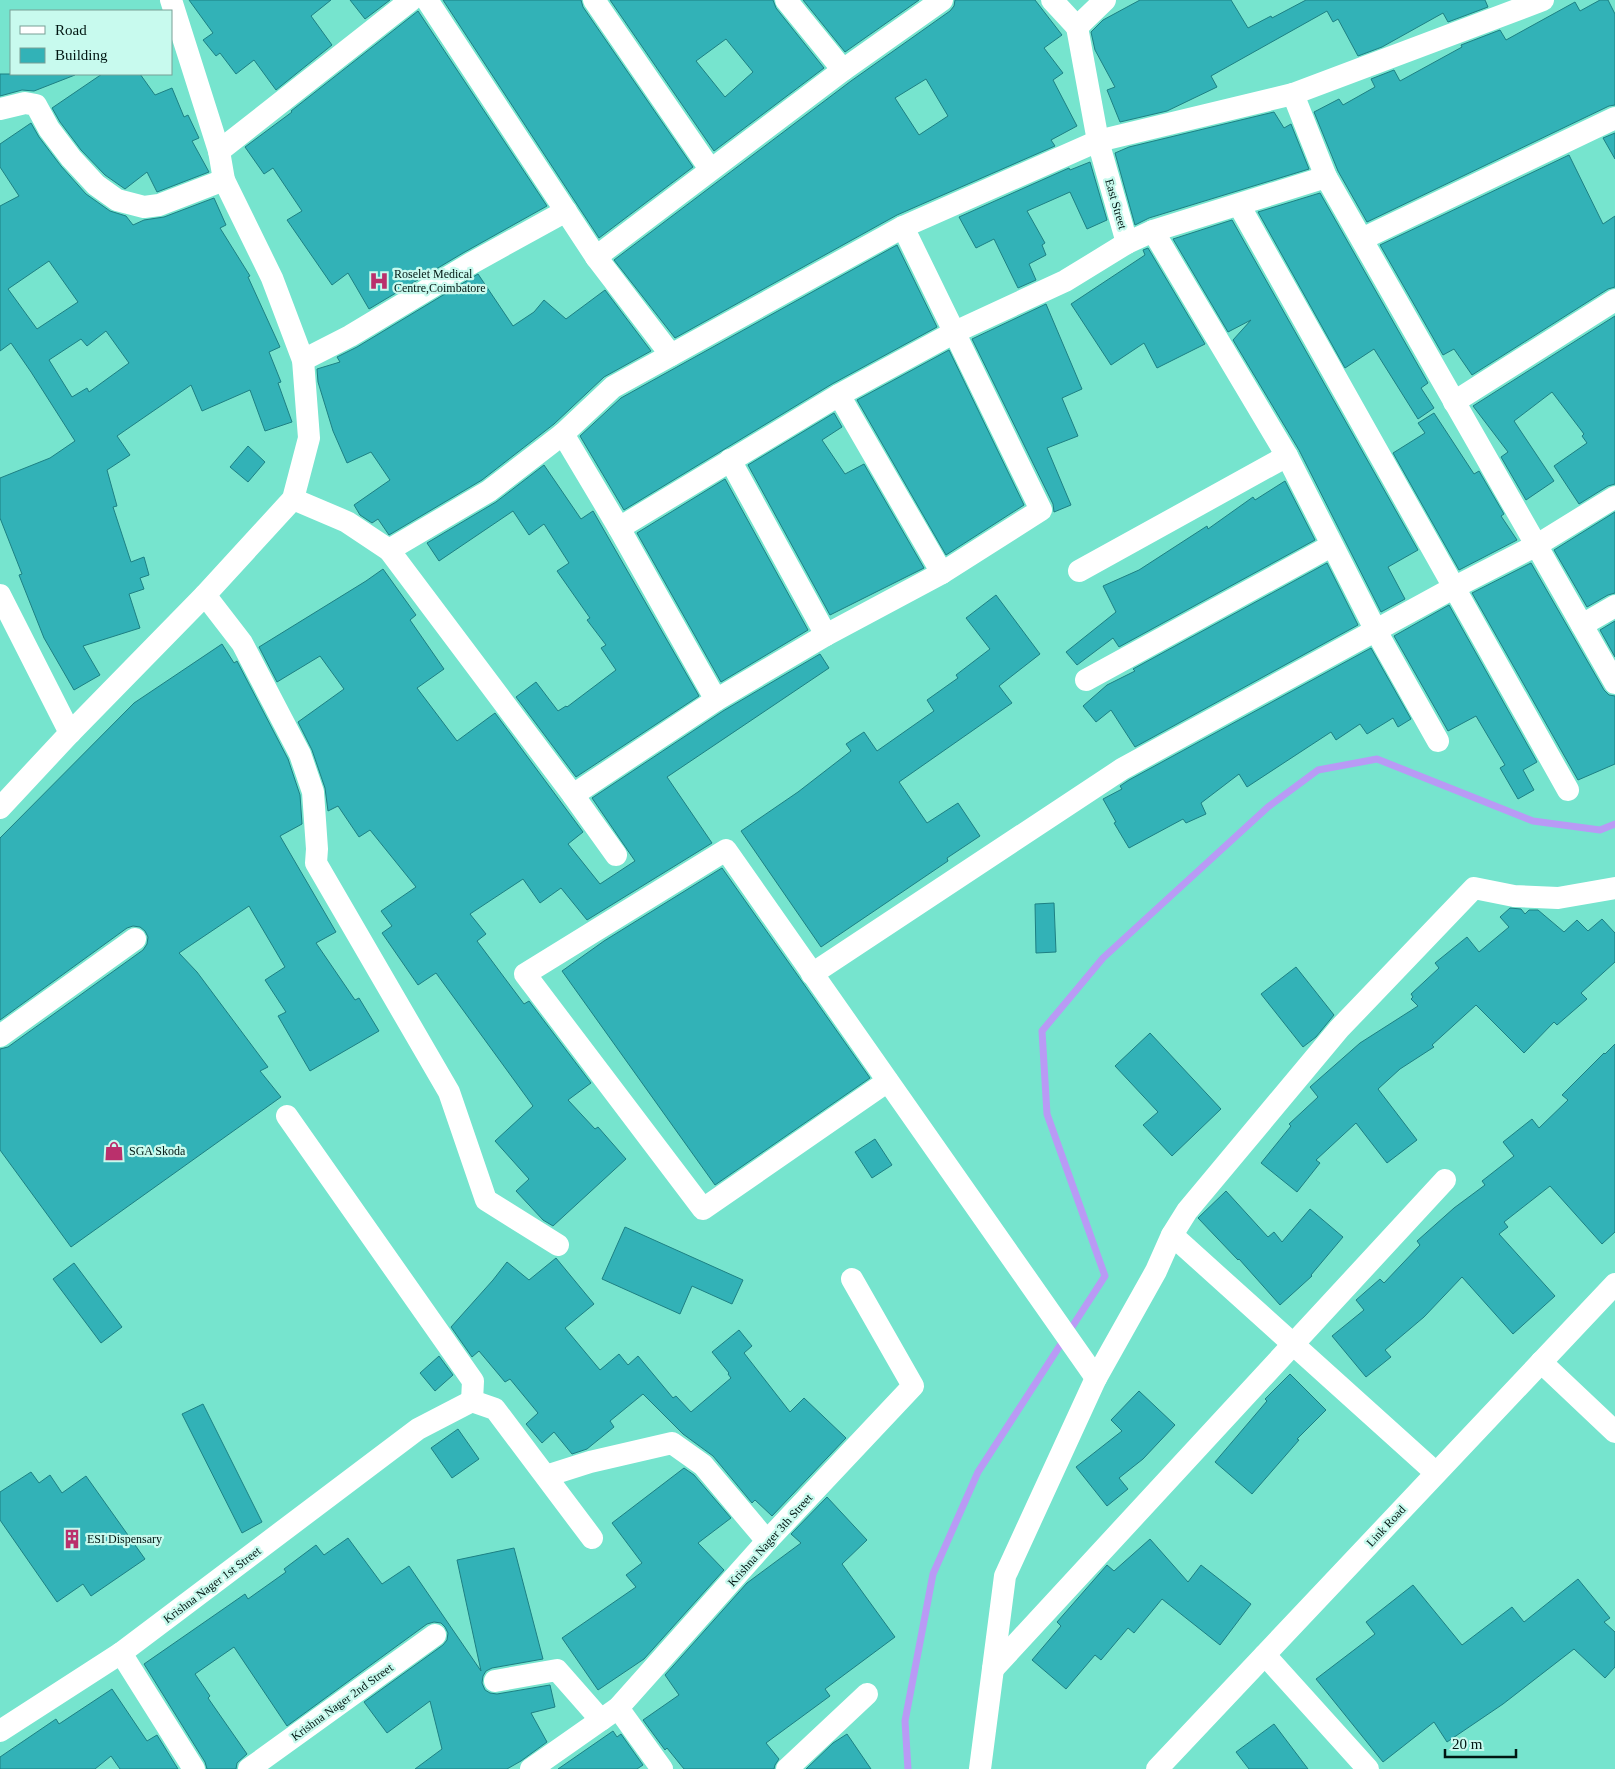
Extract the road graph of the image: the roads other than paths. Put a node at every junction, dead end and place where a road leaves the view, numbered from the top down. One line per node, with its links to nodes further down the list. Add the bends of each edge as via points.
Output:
1 (170, 0): 16 (street)
2 (411, 0): 16 (street)
3 (427, 0): 21 (street)
4 (594, 0): 17 (street)
5 (786, 0): 11 (street)
6 (942, 0): 11 (street)
7 (1052, 0): 10 (street)
8 (1105, 0): 10 (street)
9 (1543, 0): 12 (street)
10 (1076, 27): 15 (street, East Street)
11 (843, 70): 17 (street)
12 (1293, 94): 15 (street); 18 (street)
13 (0, 109): 19 (street, via 26,103 36,105 71,158 96,185 117,200 144,207)
14 (1615, 118): 24 (street)
15 (1098, 141): 22 (street); 25 (street, East Street)
16 (219, 151): 19 (street)
17 (710, 170): 26 (street)
18 (1326, 177): 20 (street, East Street); 24 (street)
19 (224, 180): 30 (street, via 272,278)
20 (1240, 205): 23 (street, East Street); 44 (street)
21 (566, 211): 26 (street); 30 (street)
22 (903, 227): 28 (street); 29 (street)
23 (1153, 231): 25 (street, East Street); 34 (street)
24 (1362, 239): 32 (street)
25 (1127, 243): 28 (street, via 1065,281)
26 (596, 257): 29 (street)
27 (1615, 300): 32 (street)
28 (955, 332): 31 (street); 43 (street, via 1041,510)
29 (671, 355): 33 (street, via 612,387)
30 (303, 360): 37 (street, via 309,438)
31 (839, 395): 35 (street); 43 (street)
32 (1454, 402): 39 (street)
33 (563, 434): 38 (street); 41 (street, via 489,491)
34 (1287, 456): 40 (street); 42 (street)
35 (730, 460): 38 (street); 50 (street)
36 (1615, 497): 39 (street)
37 (293, 499): 41 (street, via 347,522); 46 (street)
38 (619, 528): 53 (street)
39 (1537, 545): 44 (street); 48 (street)
40 (1332, 546): 49 (street); 51 (street)
41 (389, 550): 57 (street)
42 (1079, 571)
43 (942, 573): 50 (street)
44 (1454, 587): 49 (street); 56 (street)
45 (0, 595): 54 (street)
46 (205, 596): 54 (street); 68 (street, via 242,643 300,754 313,792 318,849 316,863 449,1092 486,1200)
47 (1615, 606): 48 (street)
48 (1582, 625): 52 (street)
49 (1376, 631): 55 (street); 62 (street, via 1122,769)
50 (826, 635): 53 (street)
51 (1086, 680)
52 (1615, 683)
53 (716, 700): 57 (street)
54 (70, 733): 58 (street)
55 (1438, 741)
56 (1568, 790)
57 (573, 795): 59 (street)
58 (0, 808)
59 (616, 854)
60 (1615, 888): 67 (street, via 1558,898 1514,896 1474,888 1339,1029 1186,1211)
61 (135, 940): 63 (street)
62 (812, 974): 64 (street); 64 (street, via 726,850 525,974 702,1209)
63 (0, 1036)
64 (888, 1081): 73 (street)
65 (287, 1116): 74 (street, via 473,1381)
66 (1444, 1180): 71 (street)
67 (1172, 1234): 71 (street); 73 (street, via 1156,1271)
68 (558, 1245)
69 (852, 1279): 79 (street, Krishna Nager 3th Street, via 913,1386)
70 (1615, 1284): 72 (street, Link Road)
71 (1294, 1343): 76 (street); 83 (street)
72 (1541, 1362): 75 (street); 76 (street, Link Road)
73 (1096, 1378): 83 (street, via 1005,1576)
74 (472, 1401): 77 (street, via 495,1409); 81 (street, Krishna Nager 1st Street, via 418,1429)
75 (1615, 1432)
76 (1436, 1473): 82 (street, Link Road)
77 (546, 1476): 78 (street); 79 (street, via 672,1443 703,1465)
78 (592, 1538)
79 (767, 1541): 86 (street, Krishna Nager 3th Street)
80 (435, 1635): 89 (street, Krishna Nager 2nd Street)
81 (121, 1653): 87 (street, Krishna Nager 1st Street); 88 (street)
82 (1265, 1655): 94 (street, Link Road); 95 (street)
83 (993, 1669): 93 (street)
84 (495, 1681): 86 (street, via 557,1670)
85 (867, 1694): 92 (street)
86 (609, 1714): 90 (street, Krishna Nager 3th Street); 91 (street)
87 (0, 1731)
88 (194, 1769)
89 (249, 1769)
90 (531, 1769)
91 (662, 1769)
92 (787, 1769)
93 (980, 1769)
94 (1157, 1769)
95 (1368, 1769)

